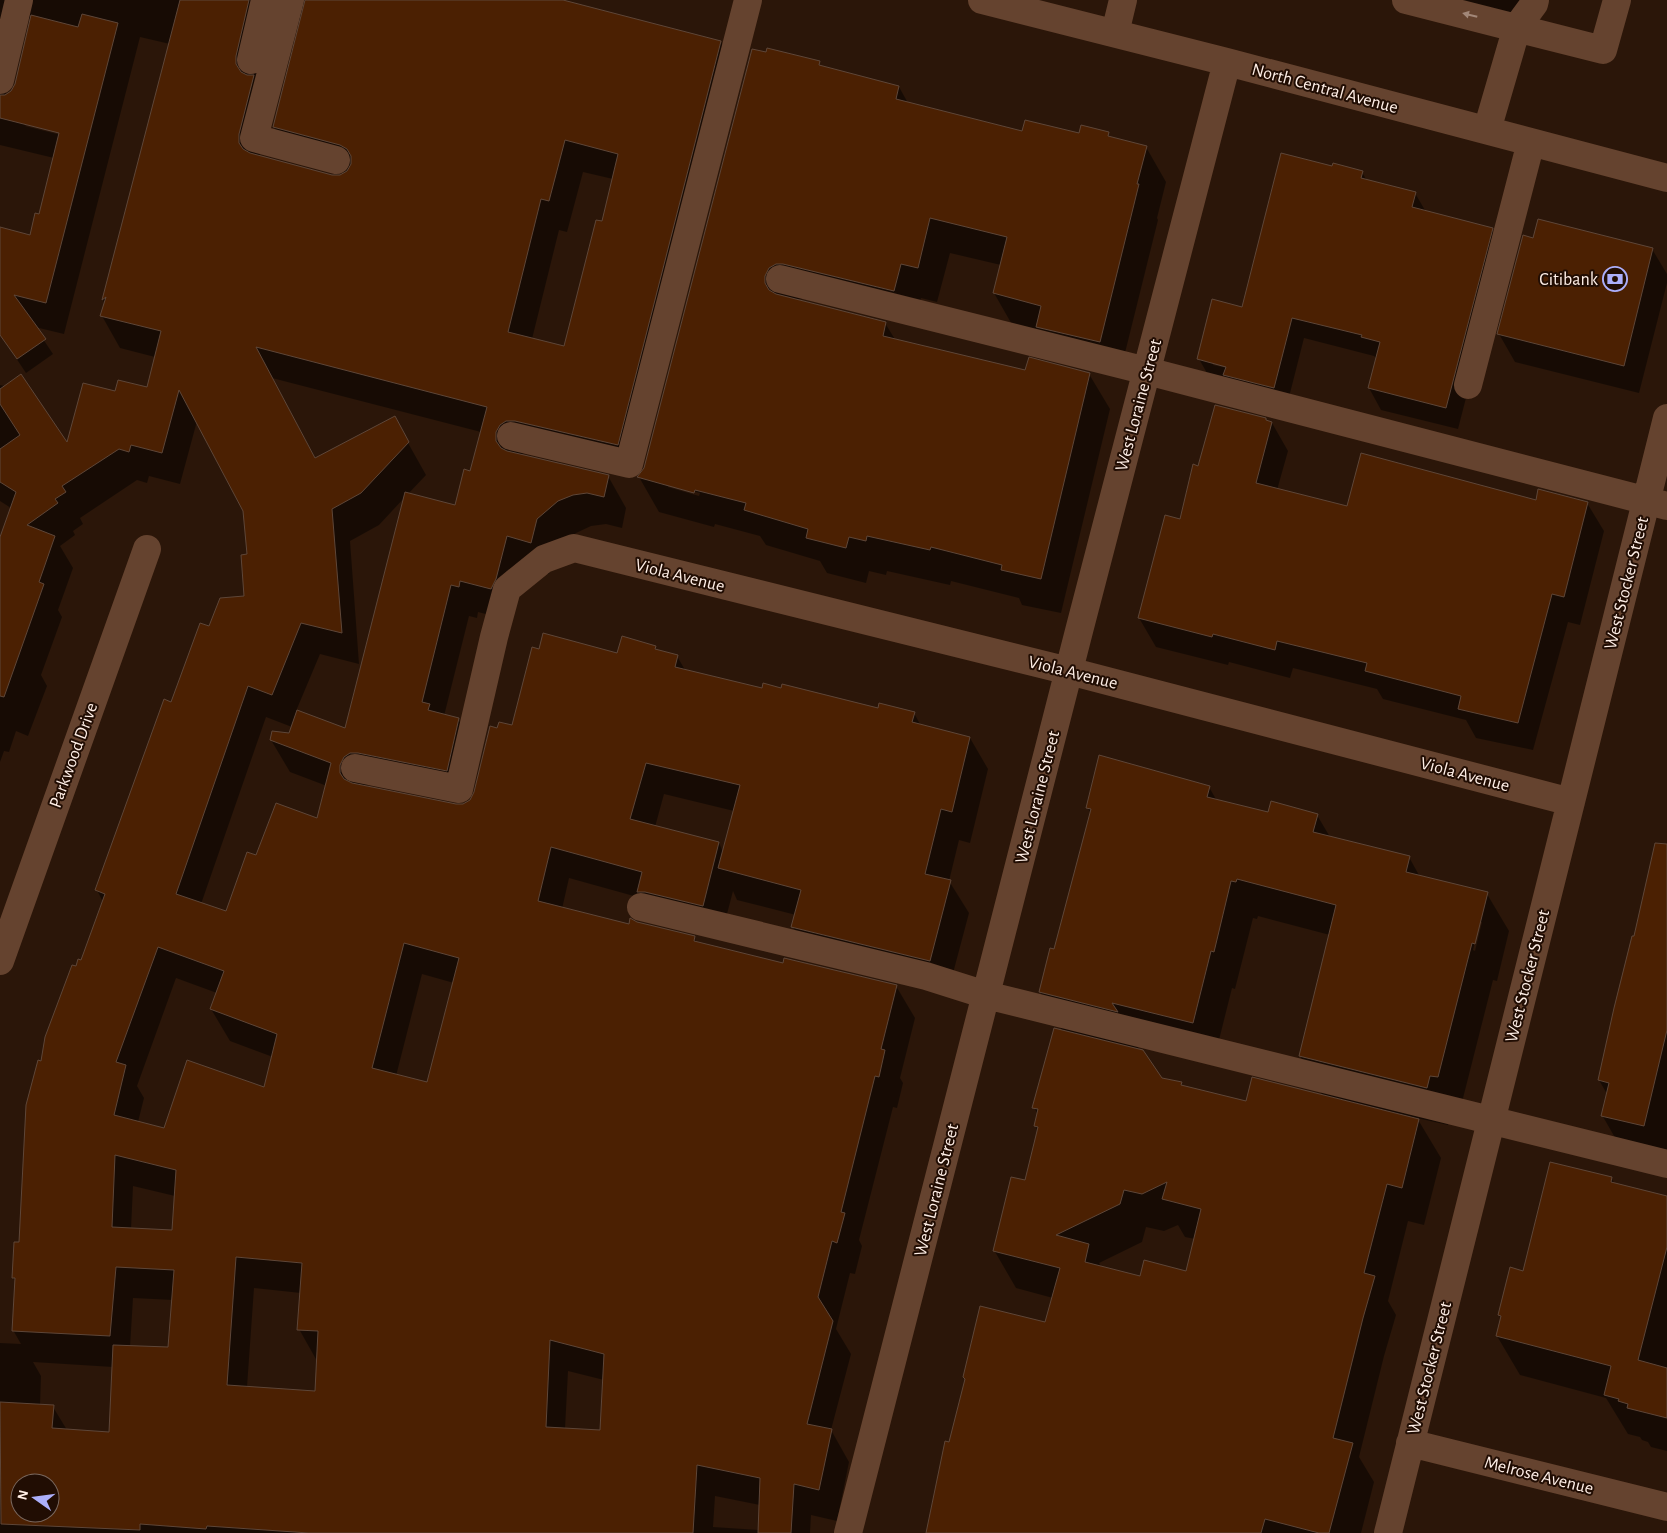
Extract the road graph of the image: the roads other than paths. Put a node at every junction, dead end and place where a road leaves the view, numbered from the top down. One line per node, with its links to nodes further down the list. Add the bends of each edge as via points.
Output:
1 (19, 0): 14 (street)
2 (265, 0): 12 (street)
3 (290, 0): 17 (street, via 254,138)
4 (748, 0): 23 (street, via 629,464)
5 (982, 0): 11 (street, North Central Avenue)
6 (1123, 0): 11 (street)
7 (1406, 0): 10 (street, one-way to 7)
8 (1535, 0): 10 (street)
9 (1617, 0): 10 (street, via 1603,50)
10 (1517, 27): 15 (street)
11 (1115, 34): 13 (street, North Central Avenue)
12 (251, 60)
13 (1228, 62): 15 (street, North Central Avenue); 20 (street, West Loraine Street)
14 (0, 80)
15 (1488, 130): 16 (street, North Central Avenue)
16 (1531, 142): 18 (street, North Central Avenue); 21 (street)
17 (336, 160)
18 (1667, 178)
19 (780, 279): 20 (street)
20 (1147, 371): 24 (street); 26 (street, West Loraine Street)
21 (1468, 385)
22 (1667, 418): 24 (street, West Stocker Street)
23 (511, 436)
24 (1657, 503): 28 (street, West Stocker Street)
25 (147, 549): 30 (street, Parkwood Drive)
26 (1069, 671): 27 (street, Viola Avenue, via 574,548 544,559 507,589 459,789); 28 (street, Viola Avenue); 31 (street, West Loraine Street)
27 (355, 768)
28 (1571, 802): 32 (street, West Stocker Street)
29 (641, 907): 31 (street, via 926,976)
30 (0, 961)
31 (986, 995): 32 (street); 36 (street, West Loraine Street)
32 (1491, 1120): 33 (street); 34 (street, West Stocker Street)
33 (1667, 1164)
34 (1410, 1444): 35 (street, Melrose Avenue); 37 (street, West Stocker Street)
35 (1667, 1507)
36 (848, 1533)
37 (1388, 1533)

